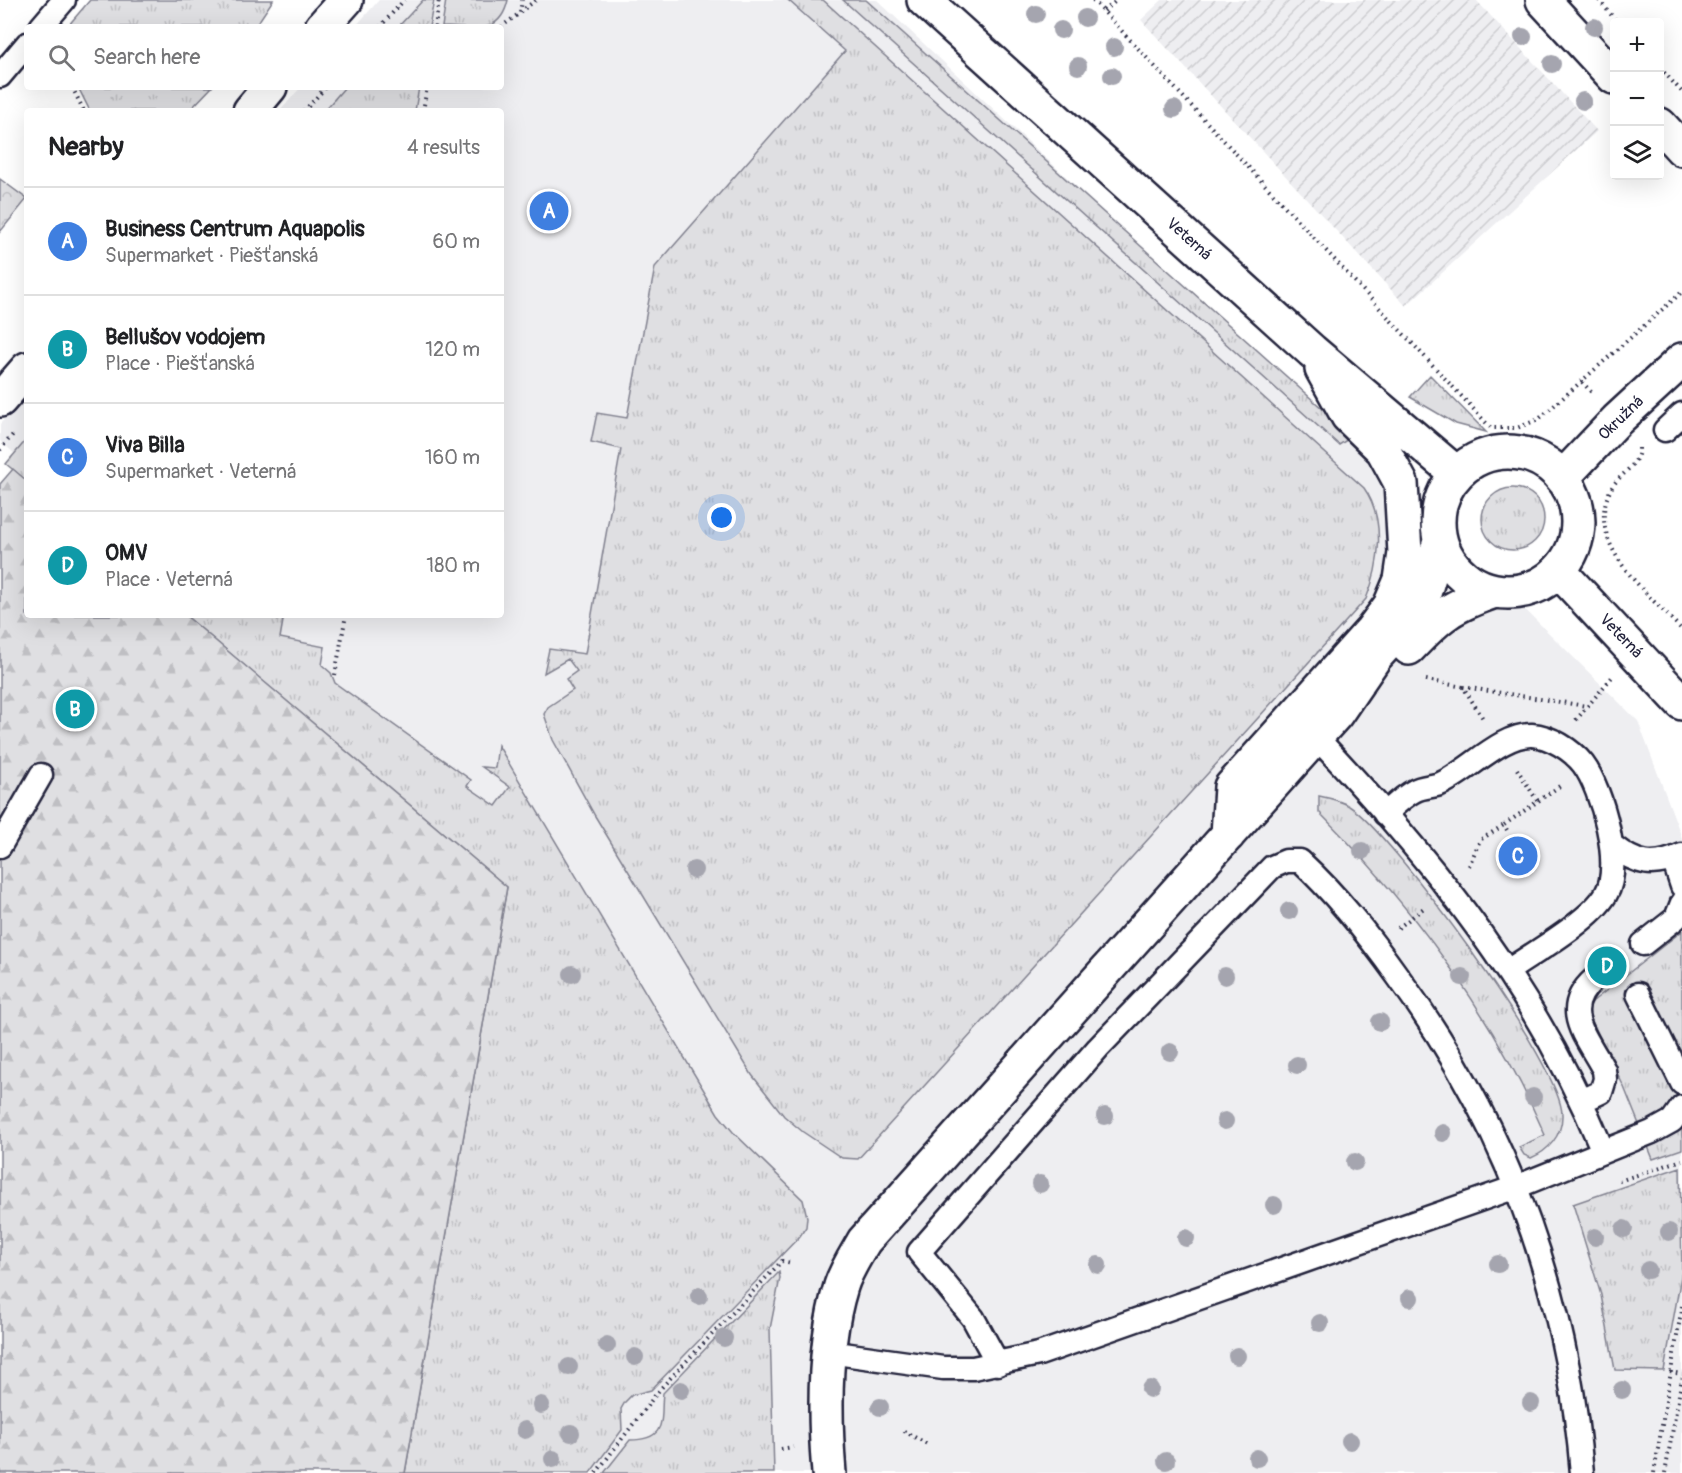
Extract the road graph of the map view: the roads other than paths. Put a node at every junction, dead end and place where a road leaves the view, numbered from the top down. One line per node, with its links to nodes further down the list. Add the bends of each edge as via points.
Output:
1 (64, 0): 5 (lane)
2 (346, 0): 6 (street)
3 (924, 0): 14 (street, Veterná)
4 (1543, 0): 8 (street)
5 (44, 24)
6 (325, 24)
7 (24, 48): 9 (lane)
8 (1610, 73)
9 (0, 76)
10 (268, 90): 11 (street)
11 (252, 108)
12 (1660, 126): 13 (street)
13 (1682, 149)
14 (1312, 351): 20 (street, Veterná); 29 (street, via 1348,416 1383,450 1401,483 1405,553 1401,580 1390,606 1372,630 1231,787)
15 (1682, 360): 21 (street, Okružná)
16 (24, 372): 17 (street)
17 (0, 400)
18 (1682, 414): 19 (lane)
19 (1665, 430)
20 (1457, 474): 21 (street, via 1478,458 1517,452 1542,460); 22 (street, via 1440,504)
21 (1563, 477): 23 (street, via 1576,504 1579,525 1575,545)
22 (1440, 541): 24 (street, via 1449,561 1463,577); 26 (street, via 1418,607)
23 (1559, 571): 24 (street, via 1529,589); 25 (street, Veterná)
24 (1495, 591): 26 (street, via 1441,614 1391,668)
25 (1682, 703)
26 (1326, 725): 28 (lane); 29 (street)
27 (41, 775): 30 (lane)
28 (1385, 814): 31 (lane, via 1415,790 1440,784 1512,739 1532,735 1554,741 1583,764); 36 (lane, via 1449,888)
29 (1228, 835): 44 (street, via 864,1241 842,1284)
30 (0, 846)
31 (1613, 846): 32 (lane, via 1643,864); 36 (lane, via 1613,873 1607,894 1594,908)
32 (1677, 857): 33 (lane)
33 (1682, 886)
34 (1682, 903): 35 (lane, via 1676,918)
35 (1643, 944)
36 (1509, 970): 40 (lane)
37 (1594, 980): 40 (lane, via 1580,991 1575,1005 1577,1019 1605,1079 1601,1092)
38 (1638, 994): 39 (lane)
39 (1682, 1083)
40 (1582, 1101): 42 (lane)
41 (1682, 1107): 42 (lane, via 1672,1121)
42 (1603, 1151): 43 (lane)
43 (1516, 1187): 45 (lane, via 1039,1354); 45 (lane, via 1473,1093 1439,1034 1344,906 1300,861 1286,861 1272,867 1098,1048 919,1252 973,1318); 47 (lane, via 1548,1280 1579,1437)
44 (829, 1352): 45 (lane, via 943,1368); 46 (street)
45 (998, 1364)
46 (829, 1473)
47 (1582, 1473)

